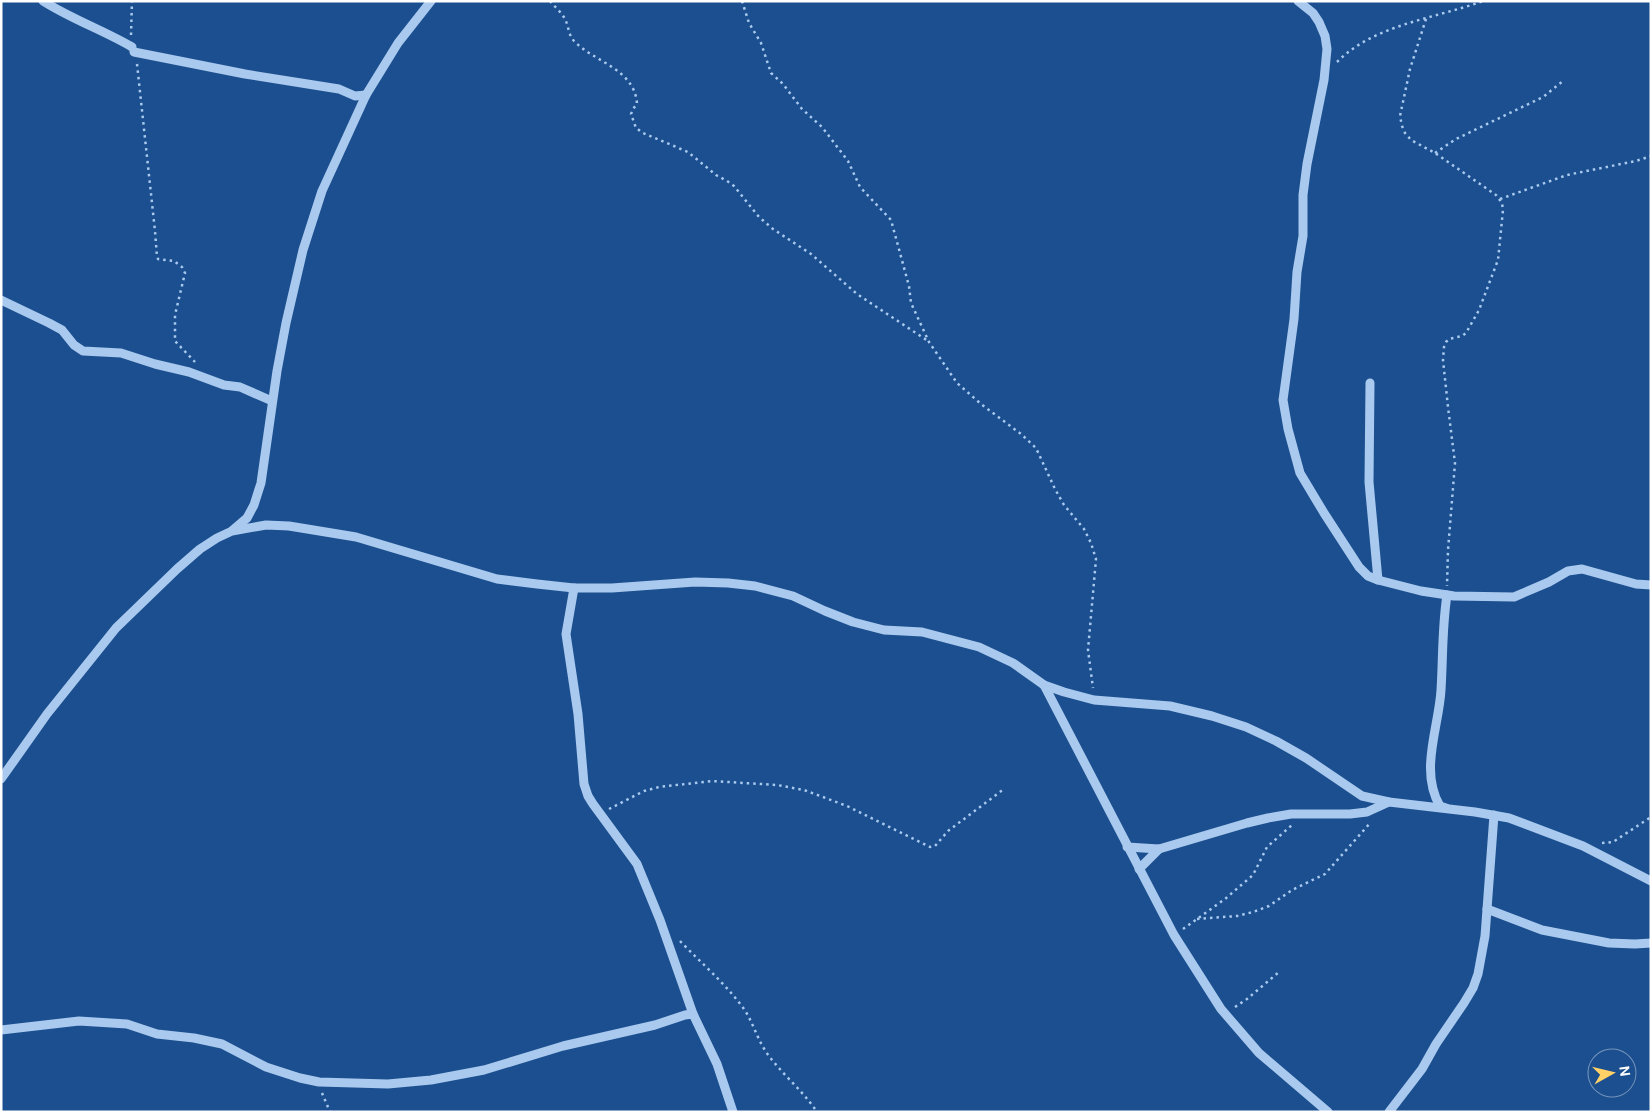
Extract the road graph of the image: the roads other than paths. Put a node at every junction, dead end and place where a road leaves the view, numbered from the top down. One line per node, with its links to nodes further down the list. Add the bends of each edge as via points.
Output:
1 (43, 1): 4 (street, via 62,14 133,49 245,74 338,89 355,96)
2 (431, 1): 4 (street, via 398,43)
3 (1298, 1): 9 (street, via 1319,22 1328,50 1306,164 1303,236 1282,400 1300,473 1359,567)
4 (366, 95): 7 (street, via 322,191 303,250)
5 (1, 300): 7 (street, via 56,326 83,351 121,353 240,387)
6 (1370, 383): 9 (street, via 1369,482)
7 (272, 401): 8 (street, via 261,483 247,518)
8 (232, 531): 11 (street, via 266,525 289,526 356,537 497,579); 14 (street, via 200,549 116,628)
9 (1378, 580): 12 (street, via 1421,592)
10 (1651, 585): 12 (street, via 1582,569 1568,571 1514,596)
11 (574, 588): 13 (street, via 695,582 756,586 793,596 853,622 884,630 922,632 979,647 1013,663); 24 (street, via 566,642 584,784 588,796 637,864)
12 (1447, 595): 16 (street, via 1441,691 1431,768 1435,797 1440,806)
13 (1044, 685): 15 (street, via 1094,700 1170,706 1229,721 1276,741 1362,796); 18 (street)
14 (1, 779)
15 (1389, 802): 16 (street); 19 (street, via 1367,812 1292,814 1247,823)
16 (1446, 808): 17 (street)
17 (1494, 815): 21 (street, via 1583,846); 22 (street)
18 (1127, 847): 19 (street); 20 (street)
19 (1159, 849): 20 (street)
20 (1139, 869): 27 (street, via 1174,935 1221,1010 1259,1053)
21 (1651, 881)
22 (1487, 909): 23 (street, via 1542,930 1609,943); 28 (street, via 1482,958 1473,988 1422,1069)
23 (1651, 943)
24 (692, 1014): 25 (street, via 563,1046 484,1070 388,1084 319,1082 266,1068 222,1044 157,1034 127,1024 79,1021); 26 (street, via 717,1064)
25 (1, 1030)
26 (732, 1112)
27 (1328, 1112)
28 (1389, 1112)

